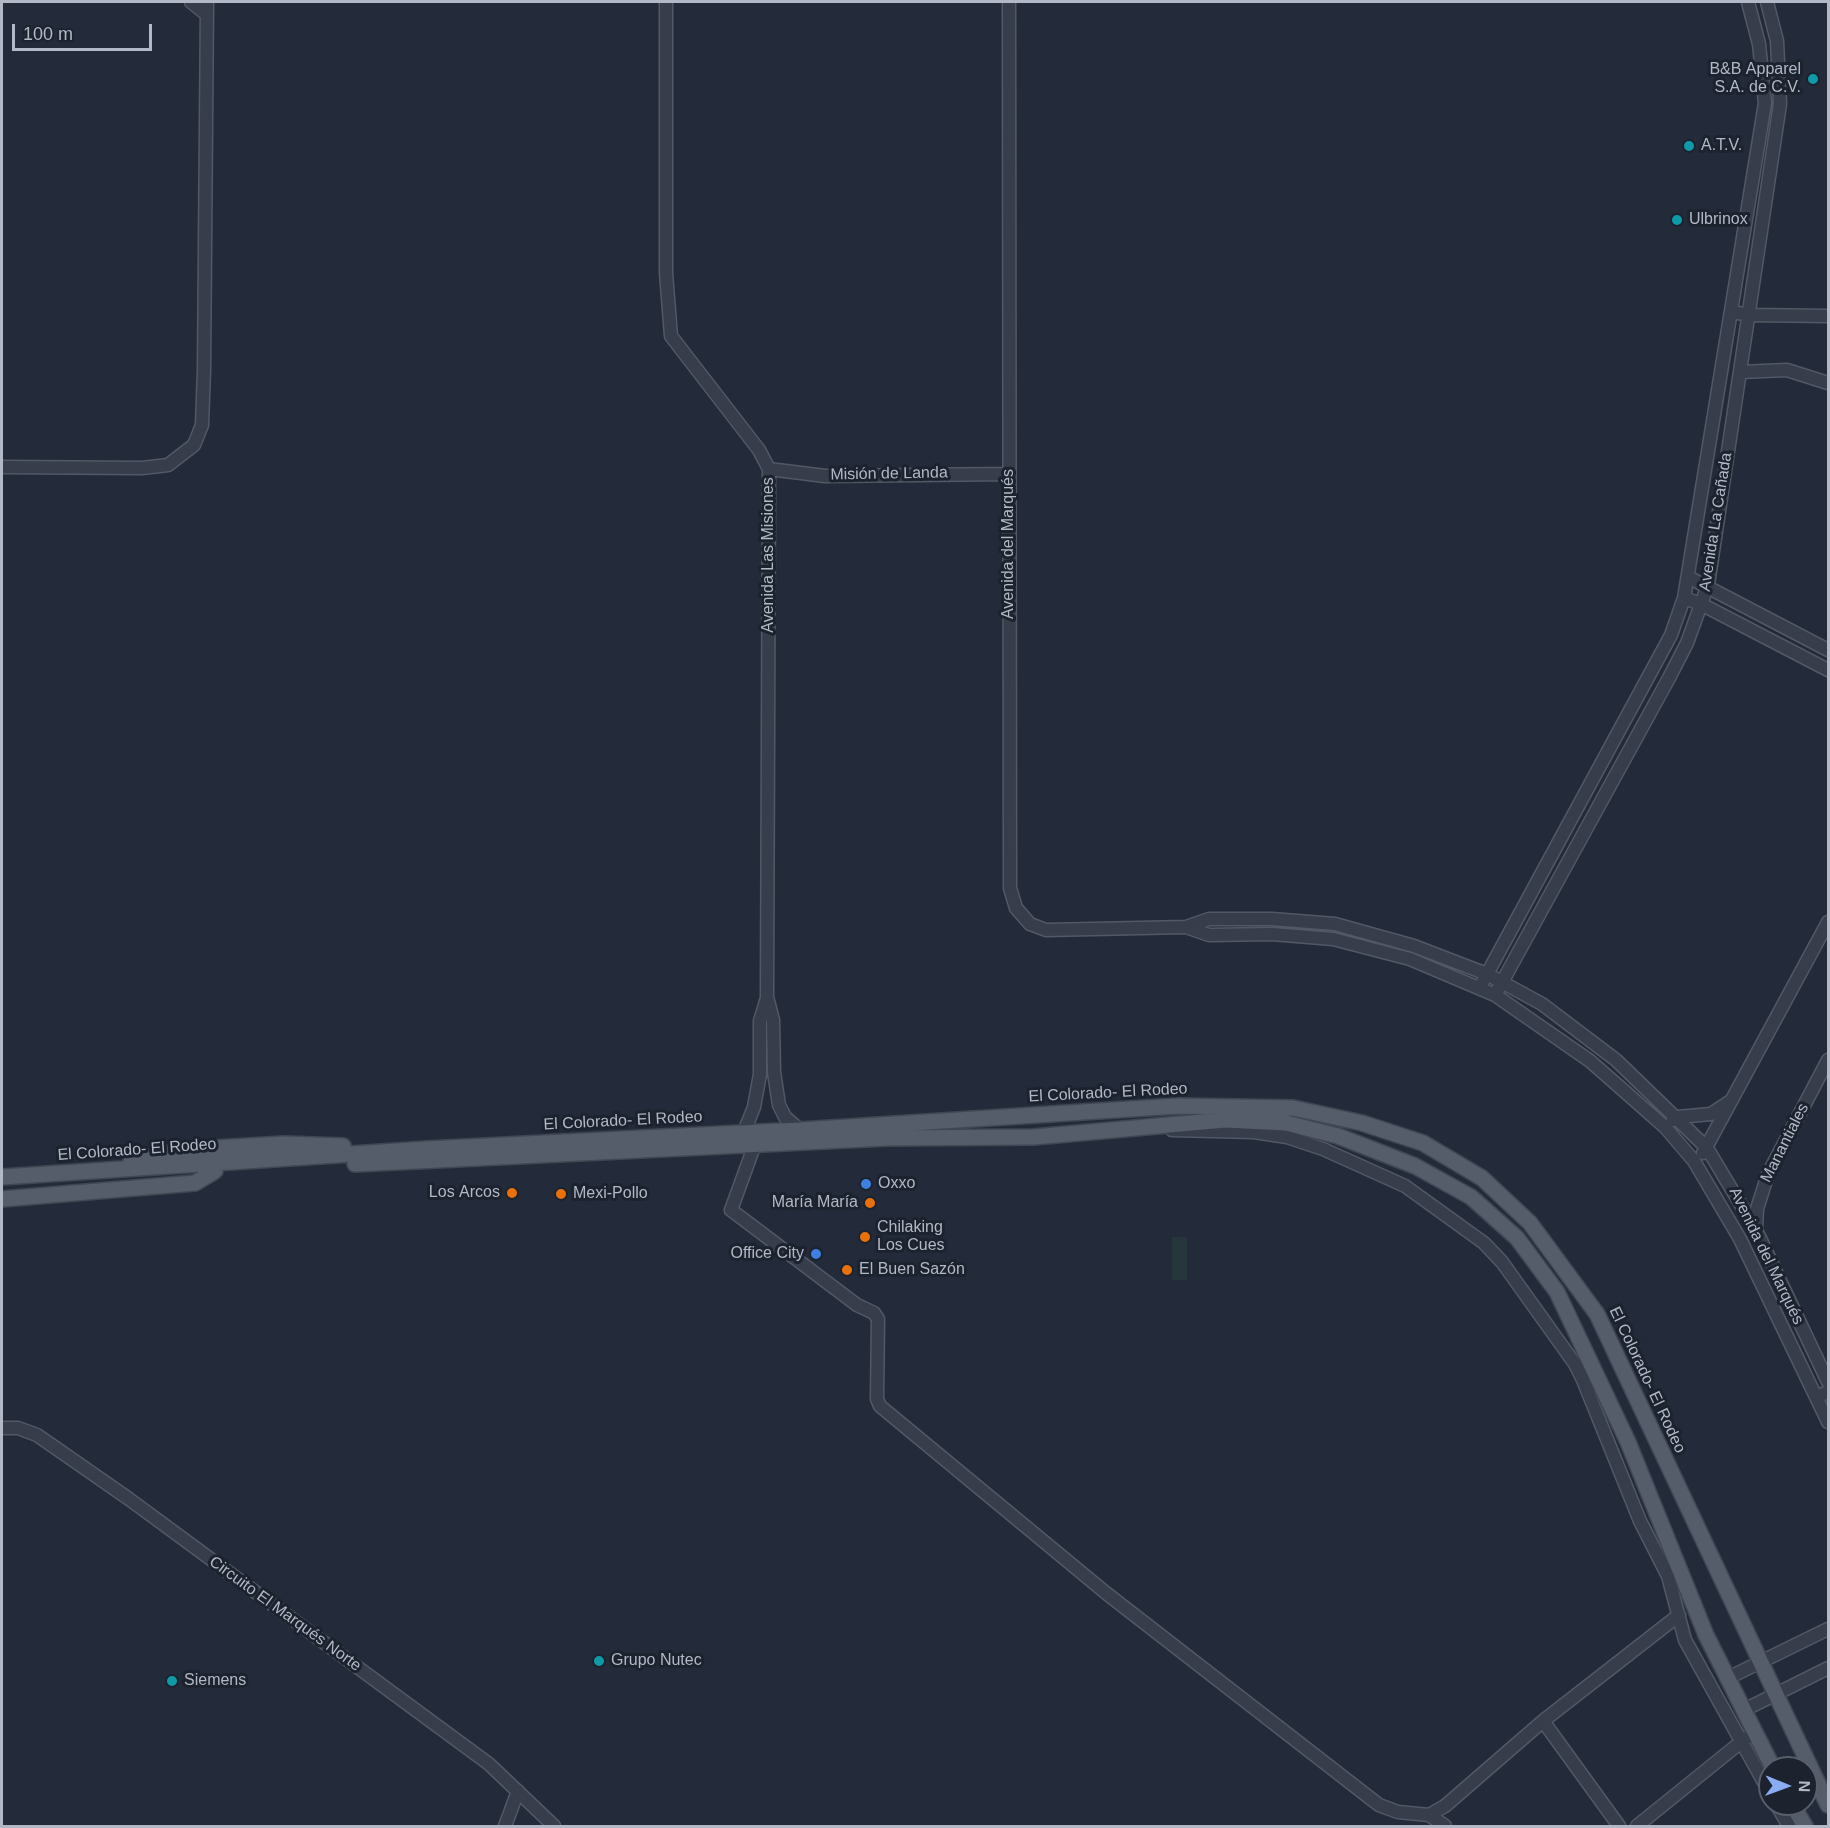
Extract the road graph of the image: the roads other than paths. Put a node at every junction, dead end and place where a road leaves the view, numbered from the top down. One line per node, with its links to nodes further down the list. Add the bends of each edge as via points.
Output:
1 (192, 2): 6 (street)
2 (666, 2): 15 (street, Avenida Las Misiones, via 666,273 671,336 759,450)
3 (1009, 2): 16 (street, Avenida del Marqués)
4 (1748, 2): 7 (street, via 1759,44 1764,103)
5 (1767, 2): 8 (street, Avenida La Cañada, via 1777,41 1780,104)
6 (206, 8): 14 (street, via 204,370 202,425 194,445 168,465 142,468)
7 (1732, 312): 8 (street); 12 (street)
8 (1750, 315): 9 (street); 10 (street, Avenida La Cañada)
9 (1828, 316)
10 (1740, 372): 11 (street, via 1787,370); 13 (street, Avenida La Cañada)
11 (1828, 383)
12 (1711, 443): 13 (street); 17 (street)
13 (1728, 446): 18 (street, Avenida La Cañada)
14 (2, 466)
15 (769, 470): 16 (street, Misión de Landa, via 825,476); 35 (street, Avenida Las Misiones)
16 (1008, 474): 28 (street, Avenida del Marqués, via 1010,888 1016,908 1030,924 1046,930)
17 (1702, 501): 18 (street); 19 (street)
18 (1719, 504): 20 (street, Avenida La Cañada)
19 (1690, 578): 20 (street); 21 (street)
20 (1708, 585): 22 (street, Avenida La Cañada); 23 (street)
21 (1684, 598): 22 (street); 24 (street, via 1671,635)
22 (1701, 604): 25 (street); 26 (street, Avenida La Cañada, via 1687,644)
23 (1828, 650)
24 (1652, 670): 26 (street); 31 (street)
25 (1828, 670)
26 (1669, 678): 32 (street, Avenida La Cañada)
27 (1828, 922): 41 (street)
28 (1186, 927): 29 (street, Avenida del Marqués, via 1209,919 1272,919 1335,924); 30 (street, Avenida del Marqués, via 1209,935 1272,934 1333,939)
29 (1384, 938): 30 (street); 31 (street, Avenida del Marqués)
30 (1379, 951): 33 (street)
31 (1487, 974): 32 (street, Avenida del Marqués); 33 (street)
32 (1503, 982): 34 (street, Avenida La Cañada); 36 (street, Avenida del Marqués, via 1542,1004)
33 (1480, 987): 34 (street)
34 (1496, 995): 38 (street)
35 (767, 997): 45 (street, Avenida Las Misiones, via 773,1020 779,1105 785,1117); 46 (street, Avenida Las Misiones, via 760,1021 760,1074)
36 (1600, 1048): 38 (street); 39 (street, Avenida del Marqués)
37 (1828, 1060): 56 (street, Manantiales, via 1768,1173 1757,1209)
38 (1590, 1061): 40 (street)
39 (1640, 1082): 40 (street); 42 (street, Avenida del Marqués)
40 (1628, 1093): 44 (street)
41 (1732, 1100): 42 (street, via 1711,1114); 48 (street)
42 (1677, 1117): 44 (street); 48 (street, Avenida del Marqués)
43 (1160, 1125): 47 (main road, El Colorado- El Rodeo, via 1035,1137); 65 (street, via 1173,1131 1254,1132 1287,1137 1323,1149 1405,1186 1484,1244 1502,1262 1575,1364 1640,1521); 66 (main road, El Colorado- El Rodeo, via 1225,1120 1286,1123 1338,1136 1415,1166 1461,1192 1517,1239 1557,1292 1577,1332 1628,1442)
44 (1665, 1127): 49 (street)
45 (800, 1130): 46 (main road, El Colorado- El Rodeo); 69 (main road, El Colorado- El Rodeo, via 1178,1106 1248,1106 1293,1108 1362,1123 1423,1143 1482,1178 1530,1223 1597,1314)
46 (744, 1132): 52 (main road, El Colorado- El Rodeo, via 427,1149 284,1144 180,1150 83,1172)
47 (755, 1144): 51 (main road, El Colorado- El Rodeo); 81 (street, via 731,1210 857,1305 874,1313 878,1319 880,1406 1106,1593 1379,1805 1398,1812)
48 (1707, 1148): 49 (street); 56 (street, Avenida del Marqués)
49 (1694, 1161): 57 (street)
50 (2, 1169): 52 (main road)
51 (215, 1171): 54 (main road, El Colorado- El Rodeo); 55 (main road, via 195,1183)
52 (19, 1176): 53 (main road, El Colorado- El Rodeo)
53 (2, 1177)
54 (2, 1184)
55 (2, 1199)
56 (1756, 1230): 57 (street); 58 (street, Avenida del Marqués)
57 (1740, 1239): 59 (street)
58 (1780, 1283): 59 (street); 60 (street, Avenida del Marqués)
59 (1764, 1290): 62 (street)
60 (1828, 1382)
61 (1828, 1392): 62 (street)
62 (1816, 1397): 63 (street)
63 (1828, 1422)
64 (2, 1428): 79 (street, Circuito El Marqués Norte, via 18,1428 37,1436 129,1499 489,1764)
65 (1668, 1576): 66 (street); 67 (street)
66 (1691, 1601): 71 (main road, El Colorado- El Rodeo)
67 (1679, 1615): 74 (street); 76 (street, via 1685,1640)
68 (1828, 1629): 69 (street)
69 (1761, 1662): 71 (street); 72 (main road, El Colorado- El Rodeo)
70 (1828, 1668): 72 (street)
71 (1728, 1678): 73 (main road, El Colorado- El Rodeo)
72 (1777, 1694): 73 (street); 80 (main road, El Colorado- El Rodeo)
73 (1744, 1710): 75 (main road, El Colorado- El Rodeo)
74 (1543, 1721): 81 (street); 85 (street)
75 (1754, 1732): 76 (street); 77 (main road, El Colorado- El Rodeo)
76 (1740, 1741): 78 (street); 86 (street)
77 (1767, 1756)
78 (1758, 1772)
79 (518, 1791): 82 (street); 83 (street, Circuito El Marqués Norte)
80 (1828, 1805)
81 (1430, 1815): 84 (street)
82 (505, 1827)
83 (554, 1827)
84 (1445, 1827)
85 (1619, 1827)
86 (1637, 1827)

